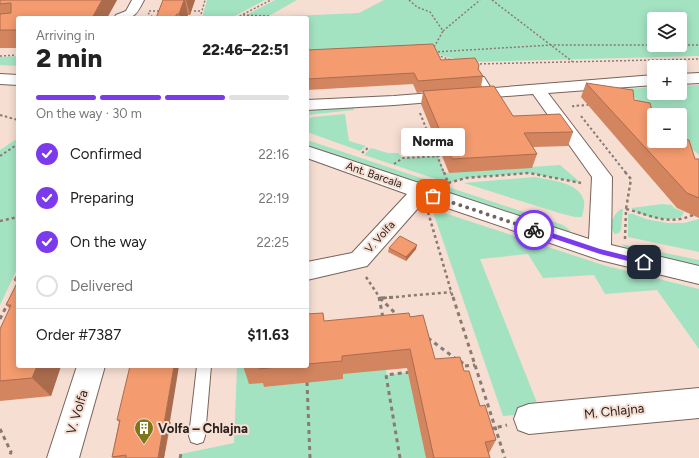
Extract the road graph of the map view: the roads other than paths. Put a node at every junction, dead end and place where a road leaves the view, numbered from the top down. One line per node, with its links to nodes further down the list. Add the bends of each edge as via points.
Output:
1 (138, 0): 2 (street, via 131,12)
2 (124, 16)
3 (699, 78): 6 (street)
4 (0, 79): 7 (street)
5 (481, 79): 10 (lane)
6 (687, 79)
7 (16, 80)
8 (647, 81): 9 (street)
9 (537, 89): 10 (street); 14 (street, via 602,177 599,201)
10 (490, 93): 11 (street)
11 (309, 105)
12 (309, 153): 13 (street, Ant. Barcala)
13 (423, 199): 14 (street, Ant. Barcala); 15 (street, V. Volfa, via 412,202 360,260)
14 (600, 251): 16 (street, Ant. Barcala)
15 (309, 271)
16 (699, 276)
17 (90, 368): 22 (street, V. Volfa)
18 (204, 368): 21 (lane)
19 (699, 403): 20 (street, M. Chlajna)
20 (529, 419)
21 (197, 436)
22 (63, 458)

